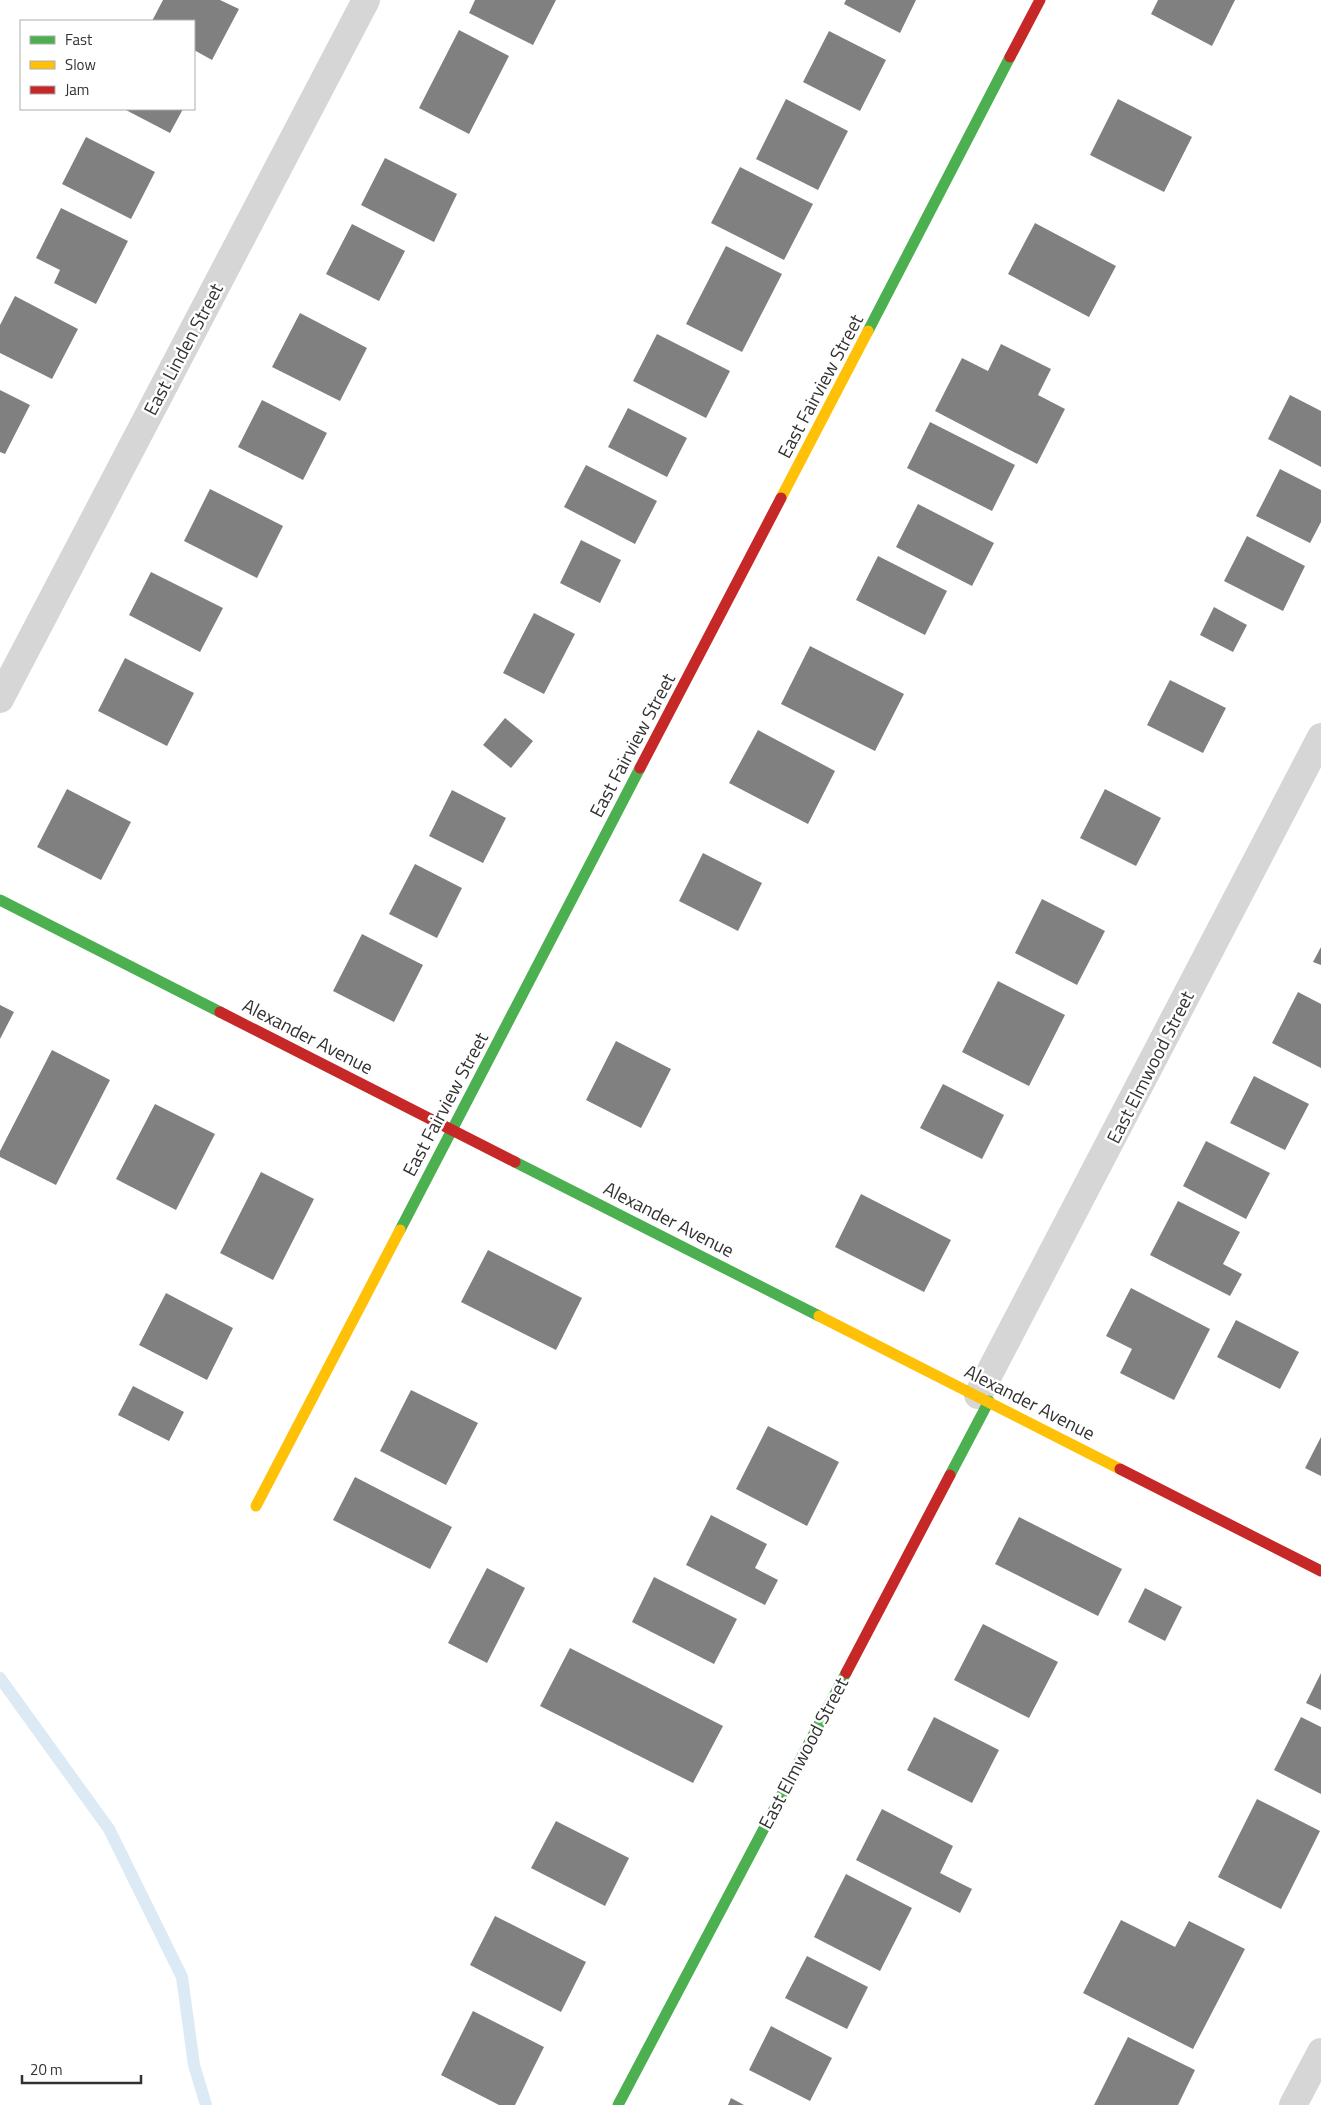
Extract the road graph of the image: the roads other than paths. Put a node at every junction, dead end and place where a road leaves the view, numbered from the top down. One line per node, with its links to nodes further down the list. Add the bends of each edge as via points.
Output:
1 (366, 0): 3 (street, East Linden Street)
2 (1040, 0): 6 (street, East Fairview Street)
3 (0, 699)
4 (1321, 738): 7 (street, East Elmwood Street)
5 (0, 900): 6 (street, Alexander Avenue)
6 (452, 1128): 7 (street, Alexander Avenue); 8 (street, East Fairview Street)
7 (983, 1398): 9 (street, Alexander Avenue); 11 (street, East Elmwood Street)
8 (256, 1506)
9 (1321, 1571)
10 (1321, 2052): 12 (street)
11 (618, 2105)
12 (1293, 2105)

